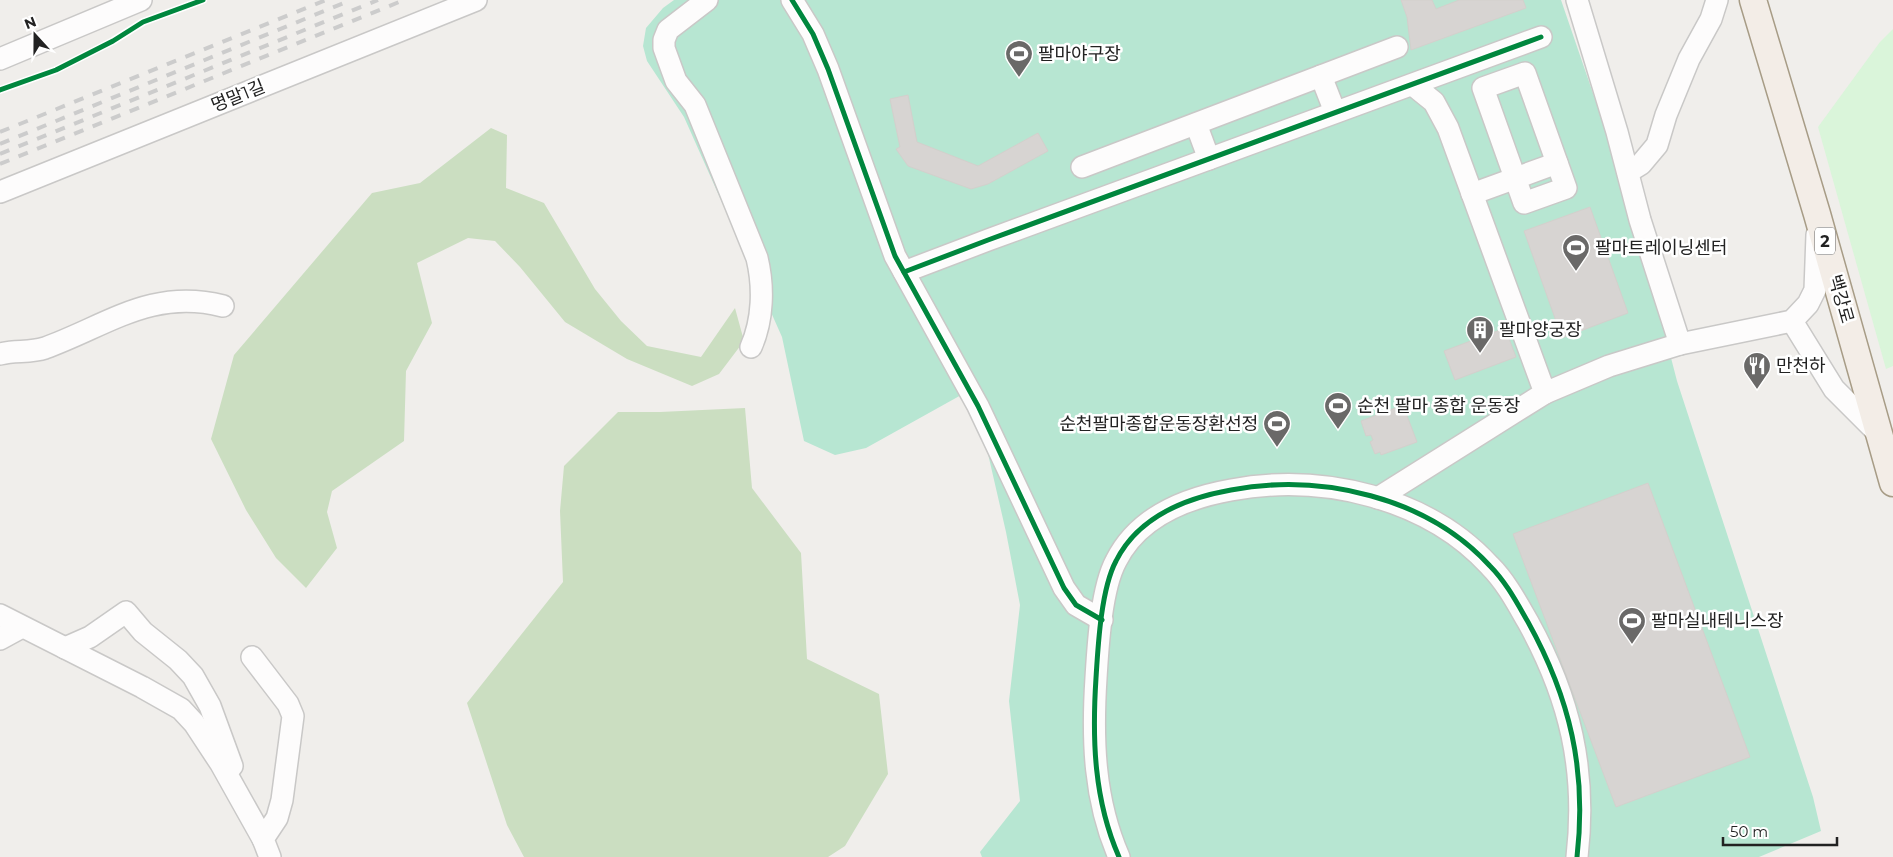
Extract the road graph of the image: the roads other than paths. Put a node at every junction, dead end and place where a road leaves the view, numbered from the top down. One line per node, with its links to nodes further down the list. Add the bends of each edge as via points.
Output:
1 (141, 0): 10 (street)
2 (476, 0): 19 (street, 명말1길)
3 (707, 0): 26 (street, via 668,30 664,48 676,81 695,105 757,258 762,287 757,334)
4 (792, 0): 22 (street, via 813,34 828,69 886,235)
5 (1577, 0): 17 (street)
6 (1717, 0): 17 (street, via 1711,19 1689,59 1657,145 1641,164)
7 (1753, 0): 21 (main road, 백강로 / 2)
8 (1541, 38): 12 (street)
9 (1397, 48): 11 (street)
10 (2, 54)
11 (1321, 76): 13 (street); 14 (street)
12 (1413, 86): 13 (street); 20 (street, via 1434,102 1439,111)
13 (1335, 112): 15 (street)
14 (1196, 124): 15 (street); 16 (street)
15 (1209, 159): 22 (street)
16 (1082, 167)
17 (1628, 172): 25 (street)
18 (1516, 178): 18 (street, via 1557,163 1525,73 1483,88); 20 (street)
19 (0, 192)
20 (1472, 194): 28 (street)
21 (1817, 214): 24 (street, via 1815,290 1808,304); 29 (main road, 백강로 / 2)
22 (904, 272): 33 (street, via 978,406 1064,588 1076,605)
23 (223, 306): 27 (street, via 186,302 141,307 44,348)
24 (1792, 321): 25 (street); 29 (street, via 1834,390)
25 (1680, 344): 28 (street, via 1609,366)
26 (751, 347)
27 (0, 354)
28 (1545, 393): 31 (street)
29 (1880, 435): 30 (main road, 백강로 / 2)
30 (1893, 483)
31 (1378, 498): 33 (street, via 1314,485 1244,487 1195,499 1156,515 1126,544 1116,560 1109,575); 41 (street, via 1414,512 1470,547 1491,566 1515,598 1540,643 1570,722 1578,762 1580,833)
32 (0, 615): 34 (street)
33 (1102, 620): 40 (street, via 1096,685 1097,784 1109,835)
34 (22, 626): 35 (street); 36 (street)
35 (0, 639)
36 (65, 648): 38 (street, via 181,709 194,723); 38 (street, via 90,638 126,612 142,632 193,676 210,706 229,756 234,774)
37 (252, 657): 39 (street, via 288,704 293,716 282,800)
38 (232, 782): 39 (street)
39 (267, 848)
40 (1119, 857)
41 (1577, 857)

